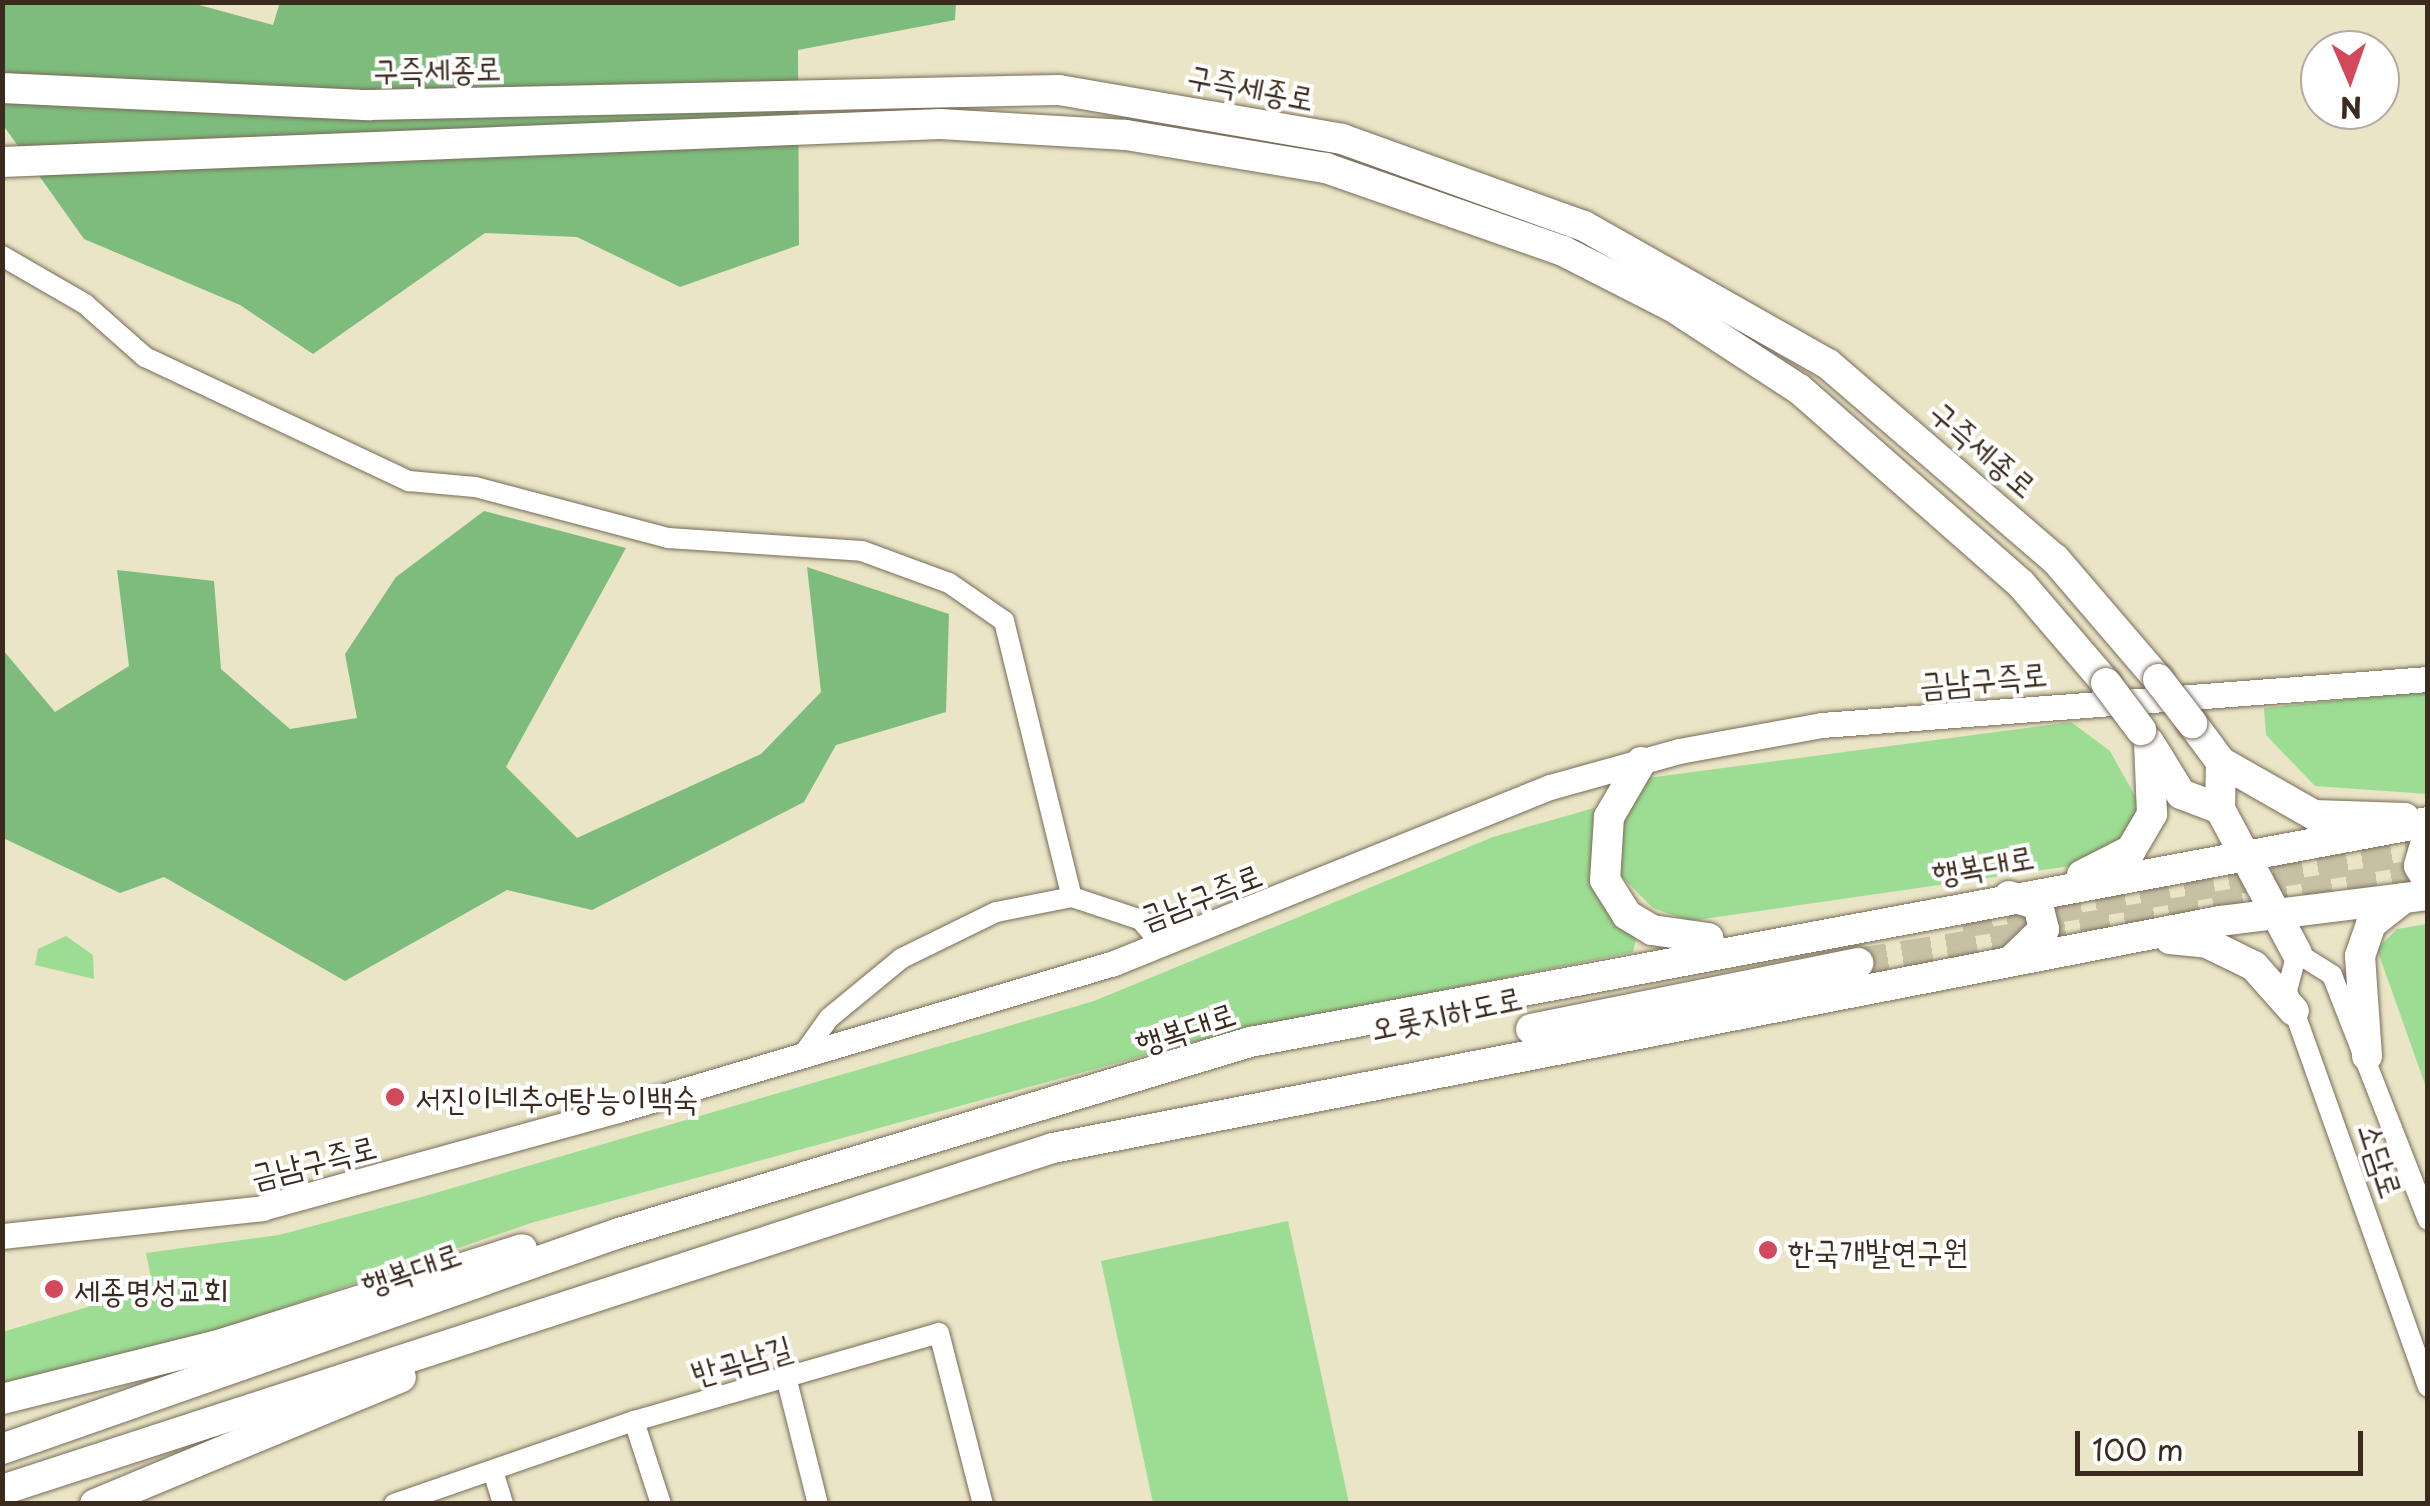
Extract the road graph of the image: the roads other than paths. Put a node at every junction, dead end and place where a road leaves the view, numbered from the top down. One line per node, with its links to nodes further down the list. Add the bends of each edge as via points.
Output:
1 (2, 88): 7 (highway, 구즉세종로, bridge, via 369,105 1059,90 1342,140 1584,226 1828,364 2055,559)
2 (2, 162): 5 (highway, 구즉세종로, bridge, via 389,153 940,124 1126,134 1326,168 1563,251 1673,307 1799,389 2022,584)
3 (2, 256): 14 (street, via 85,304 145,357 409,480 475,487 668,538 862,551 948,582 1004,621)
4 (2428, 679): 6 (main road, 금남구즉로, via 1822,725)
5 (2145, 736): 8 (highway, 구즉세종로, via 2181,794); 13 (highway, via 2152,814 2131,850 2102,869)
6 (1641, 762): 16 (highway, via 1600,848 1605,880 1628,915 1678,940); 18 (main road, 금남구즉로, via 1550,786)
7 (2221, 762): 8 (highway); 9 (highway, via 2314,815)
8 (2220, 809): 11 (highway)
9 (2428, 820): 11 (highway, 행복대로)
10 (2428, 834): 12 (highway)
11 (2249, 858): 13 (highway, 행복대로); 15 (highway, 소담로)
12 (2420, 891): 15 (highway); 23 (highway, via 2371,924 2360,956)
13 (2002, 895): 16 (highway, 행복대로); 20 (highway, via 2026,898 2043,919 2038,944)
14 (1072, 897): 18 (street, via 1141,920); 22 (street, via 996,912 902,958 829,1018)
15 (2278, 917): 17 (highway); 19 (highway, 소담로)
16 (1810, 932): 24 (highway, 행복대로, via 1250,1042)
17 (2148, 937): 20 (highway); 21 (highway, via 2207,943 2254,966)
18 (1162, 945): 22 (main road, 금남구즉로)
19 (2297, 952): 21 (street, 소담로, via 2287,991); 23 (street, 소담로, via 2332,975)
20 (2008, 962): 25 (highway)
21 (2294, 1011): 31 (street, 소담로)
22 (804, 1054): 28 (main road, 금남구즉로, via 262,1208)
23 (2368, 1056): 26 (street, 소담로)
24 (1071, 1100): 25 (highway, 오롯지하도로, via 1855,952 1332,1072); 27 (highway, 행복대로)
25 (1052, 1148): 29 (highway)
26 (2428, 1220)
27 (619, 1232): 32 (highway, via 497,1253 214,1346); 34 (highway, 행복대로)
28 (2, 1236)
29 (633, 1278): 36 (highway); 37 (highway)
30 (786, 1377): 33 (street, 반곡남길); 41 (street); 42 (street, 반곡남길, via 939,1333)
31 (2428, 1386)
32 (2, 1398)
33 (634, 1420): 35 (street, 반곡남길); 40 (street)
34 (2, 1449)
35 (494, 1471): 38 (street, 반곡남길); 39 (street)
36 (2, 1490)
37 (94, 1504)
38 (394, 1504)
39 (503, 1504)
40 (661, 1504)
41 (818, 1504)
42 (983, 1504)

